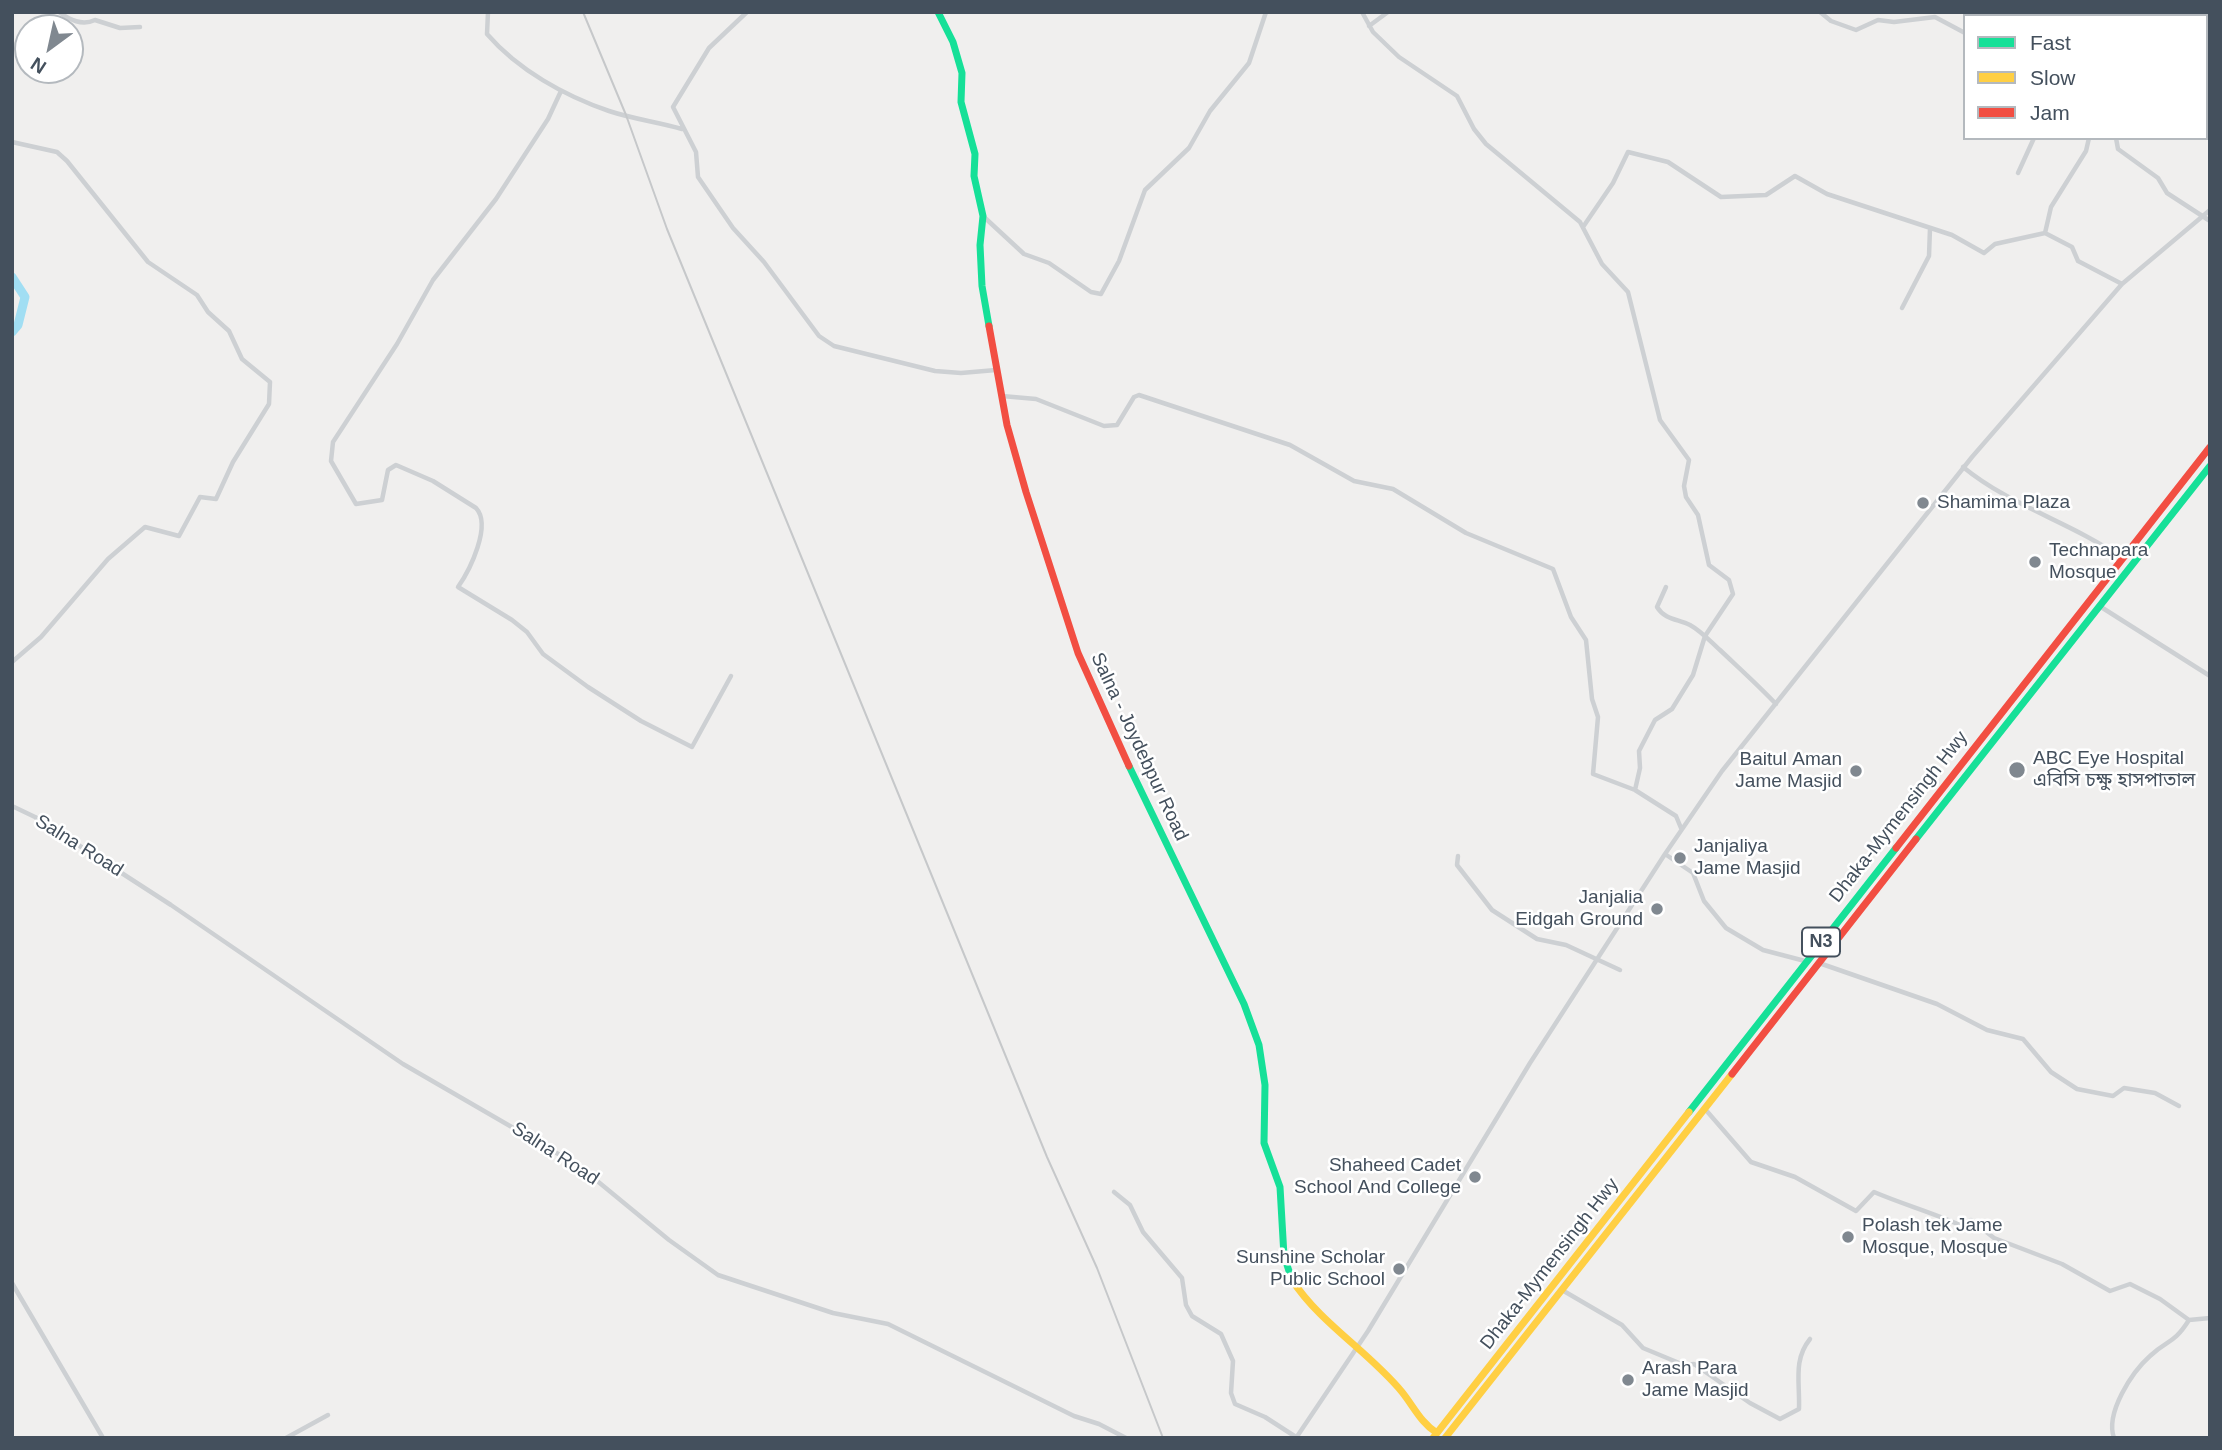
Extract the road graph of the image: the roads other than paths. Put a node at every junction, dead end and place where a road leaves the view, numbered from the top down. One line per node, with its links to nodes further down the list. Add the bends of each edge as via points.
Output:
1 (59, 12): 10 (street, via 75,21)
2 (488, 12): 12 (street, via 487,34 525,68)
3 (747, 12): 13 (street, via 709,48 677,96 673,107)
4 (938, 12): 20 (main road, Salna - Joydebpur Road, via 959,58 961,102 975,154)
5 (1266, 12): 20 (street, via 1249,63 1210,111 1189,148 1145,190 1119,261 1101,294 1049,263 1024,254)
6 (1362, 12): 9 (street)
7 (1388, 12): 9 (street)
8 (1820, 12): 11 (street, via 1856,30 1878,20 1935,17)
9 (1368, 26): 23 (street, via 1399,57 1457,96 1486,144)
10 (140, 27)
11 (1963, 32)
12 (561, 91): 13 (street, via 608,111); 38 (street, via 496,199 433,280 333,442 331,461 356,504 382,500 388,470 396,465 476,508 483,523 470,569 458,587 512,620 543,654 588,687 652,727 692,747)
13 (682, 130): 28 (street, via 696,152 698,177 819,336 834,346 935,371)
14 (2033, 140): 18 (street)
15 (2089, 140): 25 (street, via 2051,207)
16 (2116, 140): 21 (street, via 2118,149 2158,178 2167,193)
17 (12, 142): 37 (street, via 57,152 67,161 148,262 197,295 229,331 243,359 272,388 269,404 216,499 200,497 179,536 145,527 108,559 41,637)
18 (2018, 173)
19 (2210, 210): 21 (street)
20 (983, 216): 28 (main road, Salna - Joydebpur Road, via 982,286)
21 (2202, 216): 22 (street); 26 (street)
22 (2210, 221)
23 (1582, 228): 24 (street, via 1628,152 1668,162 1721,197 1766,195 1795,176 1827,194); 36 (street, via 1602,264 1628,292 1660,420 1689,460 1686,497 1698,514 1709,565 1730,580 1728,604)
24 (1930, 228): 25 (street, via 1984,253 1995,244); 27 (street, via 1929,256)
25 (2045, 233): 26 (street, via 2072,247 2078,261)
26 (2122, 284): 32 (street)
27 (1902, 308)
28 (997, 369): 29 (main road, Salna - Joydebpur Road)
29 (1002, 396): 41 (street, via 1037,399 1104,426 1117,425 1139,395 1290,445 1363,485 1393,489 1466,533 1553,569 1571,617 1586,640 1598,717 1593,774); 58 (main road, Salna - Joydebpur Road, via 1026,492 1078,653 1259,1045 1265,1092 1264,1143 1280,1187 1289,1275 1308,1304)
30 (2210, 447): 33 (main road, Dhaka-Mymensingh Hwy / N3)
31 (2210, 466): 35 (main road, Dhaka-Mymensingh Hwy / N3)
32 (1963, 467): 33 (street, via 1982,483 2048,519 2082,531); 40 (street)
33 (2122, 558): 47 (main road, Dhaka-Mymensingh Hwy / N3)
34 (1665, 587): 36 (street, via 1657,607 1660,612)
35 (2099, 606): 39 (street); 48 (main road, Dhaka-Mymensingh Hwy / N3)
36 (1705, 636): 40 (street); 41 (street, via 1693,675 1672,709 1655,720 1639,751)
37 (12, 662)
38 (732, 676)
39 (2210, 676)
40 (1776, 704): 43 (street)
41 (1635, 790): 43 (street, via 1676,816)
42 (12, 806): 64 (street, Salna Road, via 171,905 403,1064 579,1166 719,1275 833,1313 888,1324)
43 (1682, 829): 44 (street)
44 (1665, 854): 46 (street); 47 (street, via 1693,873 1704,901 1726,928 1763,950)
45 (1458, 856): 46 (street, via 1457,865 1492,910 1537,939)
46 (1597, 959): 49 (street); 58 (street)
47 (1806, 961): 60 (main road, Dhaka-Mymensingh Hwy / N3)
48 (1818, 963): 50 (street, via 1937,1003 1987,1030 2023,1039 2051,1073 2077,1089 2113,1097 2124,1088 2155,1093); 51 (main road, Dhaka-Mymensingh Hwy / N3)
49 (1620, 970)
50 (2179, 1106)
51 (1704, 1108): 54 (main road, Dhaka-Mymensingh Hwy / N3); 56 (street, via 1751,1162 1796,1177 1849,1210 1856,1211 1874,1192 1960,1225 1971,1220 1994,1238 2062,1264 2110,1290 2130,1284)
52 (1114, 1192): 61 (street, via 1130,1205 1143,1232 1182,1279 1192,1316 1221,1335 1233,1361 1235,1405 1274,1421)
53 (12, 1283): 62 (street)
54 (1561, 1290): 57 (street, via 1622,1325 1643,1348 1684,1365 1694,1364 1780,1419 1799,1409 1797,1367 1801,1350); 65 (main road, Dhaka-Mymensingh Hwy / N3)
55 (2210, 1318): 56 (street)
56 (2189, 1320): 66 (street, via 2176,1340 2137,1368 2113,1419)
57 (1810, 1339)
58 (1357, 1346): 60 (main road, Salna - Joydebpur Road, via 1402,1392); 61 (street)
59 (328, 1415): 63 (street)
60 (1435, 1435)
61 (1296, 1437)
62 (103, 1438)
63 (286, 1438)
64 (1126, 1438)
65 (1445, 1438)
66 (2114, 1438)

